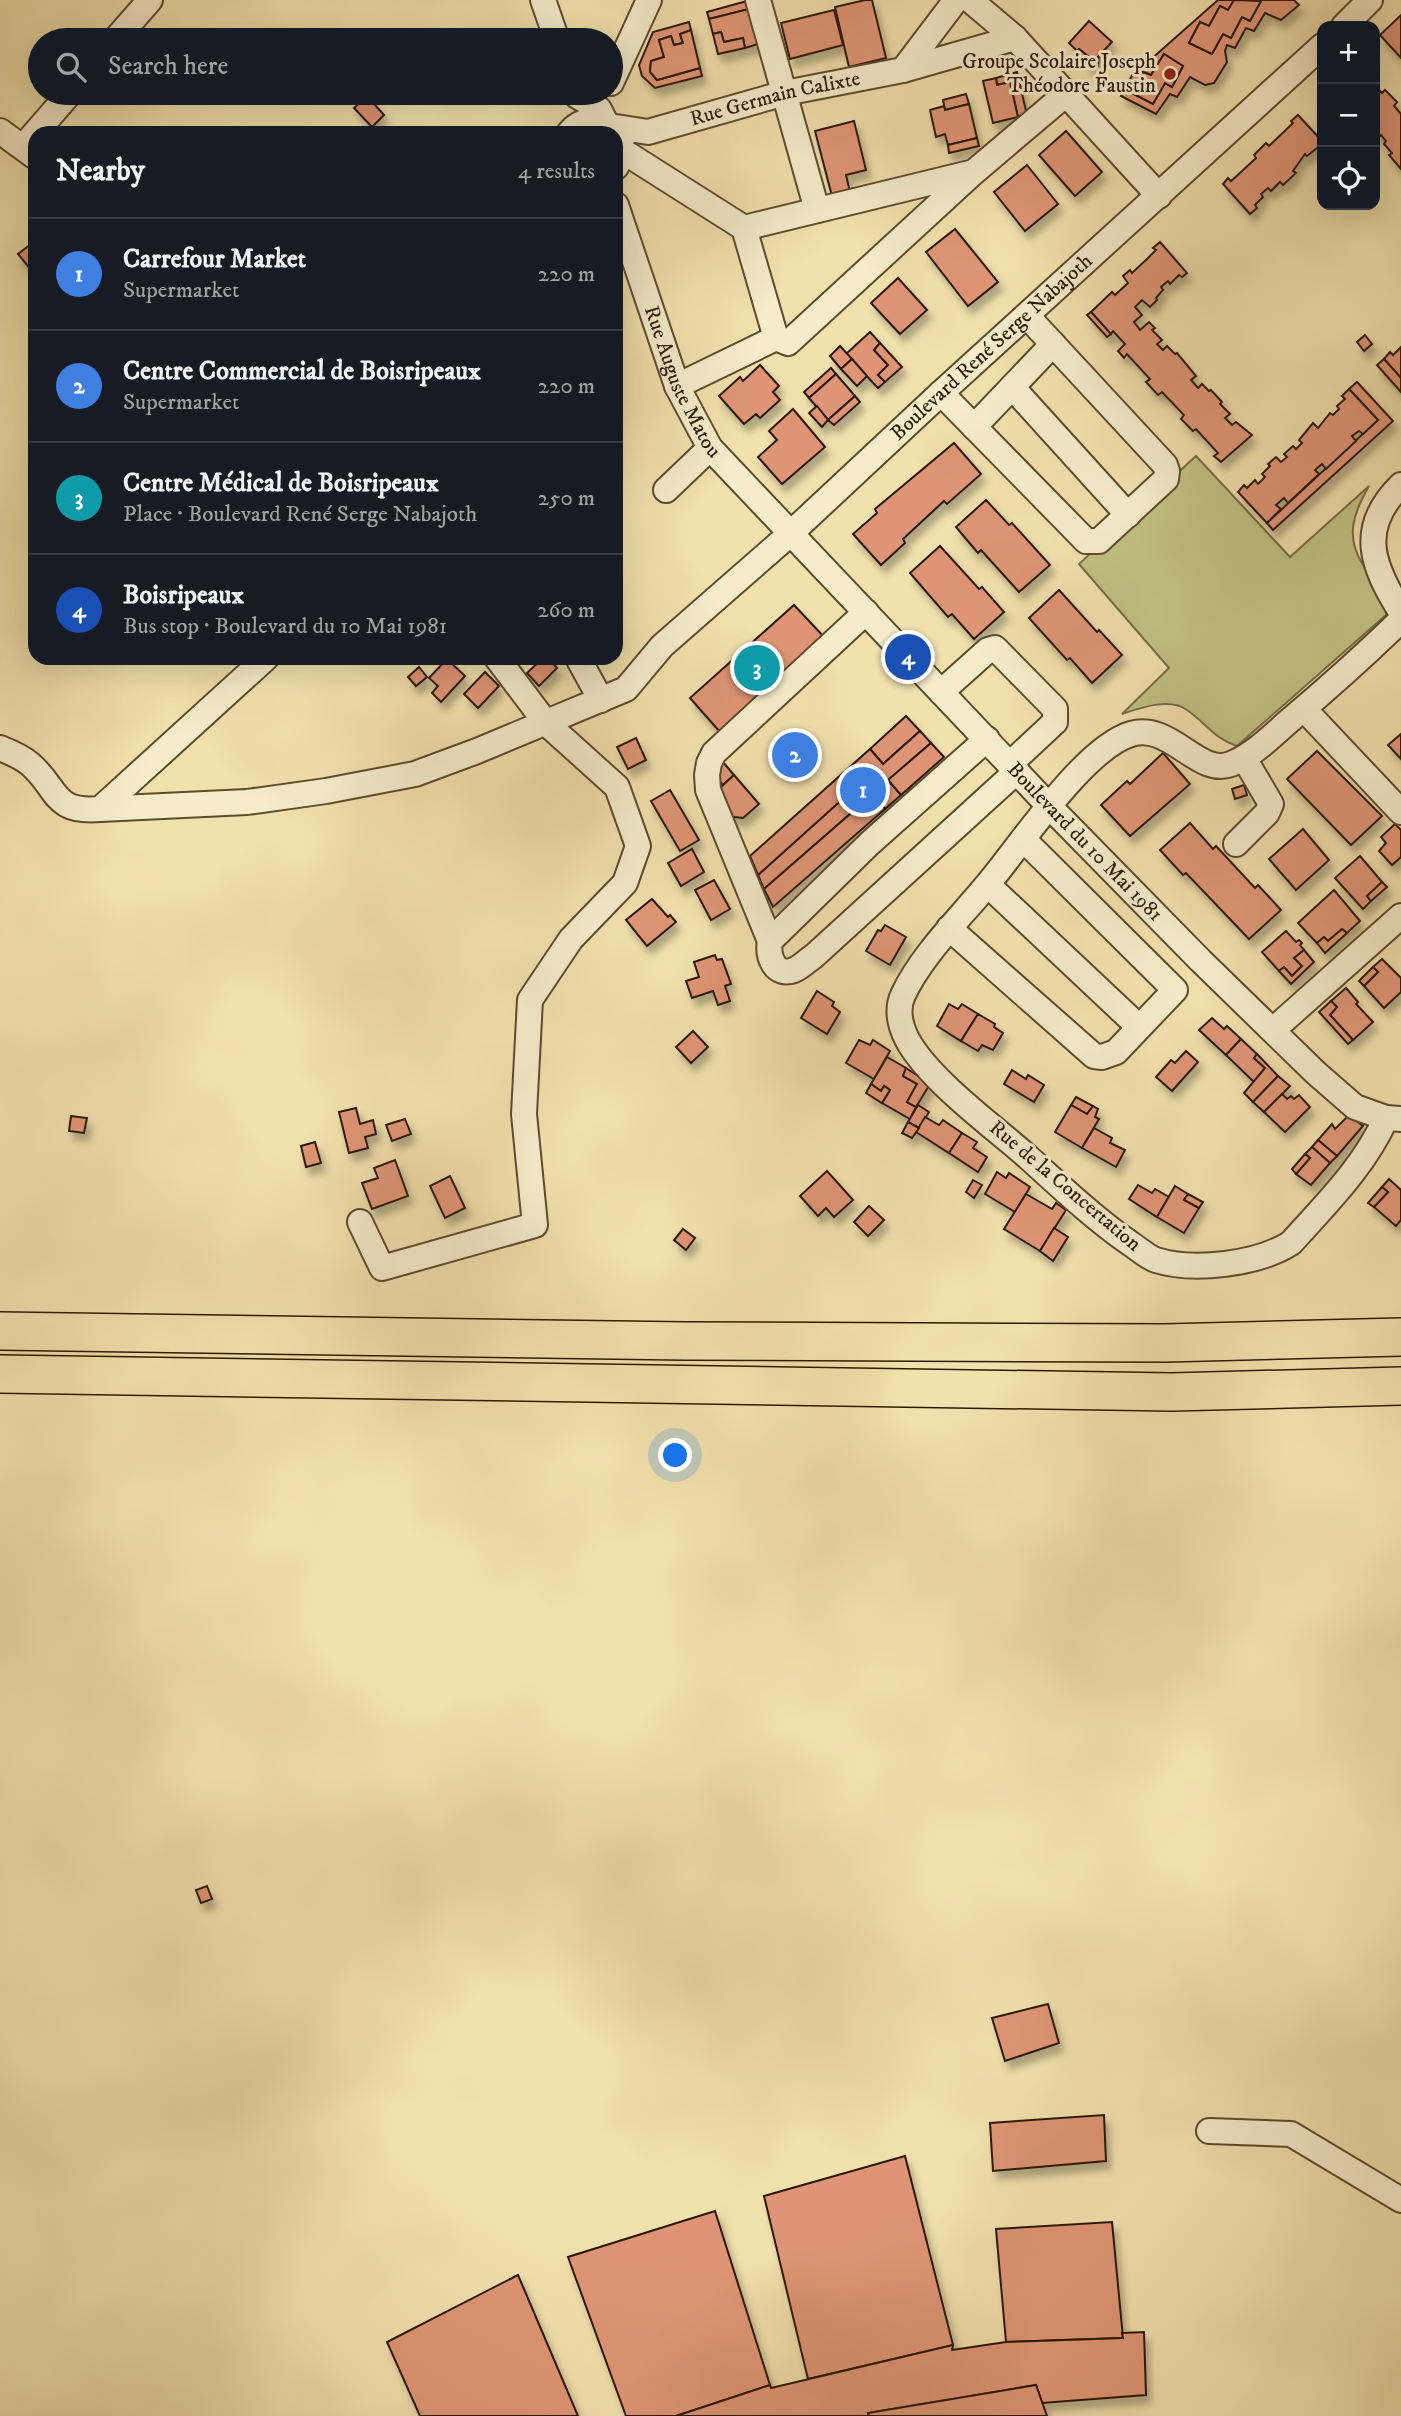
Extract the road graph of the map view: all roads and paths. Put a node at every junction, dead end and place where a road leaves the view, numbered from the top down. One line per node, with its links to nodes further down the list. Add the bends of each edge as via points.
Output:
1 (150, 0): 9 (street)
2 (543, 0): 10 (street)
3 (649, 0): 13 (street)
4 (758, 0): 15 (street)
5 (956, 0): 14 (street)
6 (970, 0): 11 (street)
7 (1370, 0): 8 (street)
8 (1349, 21)
9 (126, 28)
10 (553, 28)
11 (1015, 38): 14 (street, Rue Germain Calixte); 16 (street)
12 (1317, 51): 29 (street, Boulevard René Serge Nabajoth)
13 (623, 57)
14 (903, 71): 15 (street, Rue Germain Calixte)
15 (785, 93): 24 (street, Rue Germain Calixte); 30 (street)
16 (1066, 94): 28 (street); 29 (street)
17 (62, 105): 20 (street)
18 (574, 105): 21 (street)
19 (606, 113): 22 (street); 24 (street, Rue Germain Calixte)
20 (47, 126)
21 (570, 126)
22 (576, 126)
23 (0, 131): 25 (street)
24 (648, 132): 26 (street)
25 (28, 151)
26 (623, 161)
27 (623, 166): 32 (street)
28 (974, 172): 30 (street); 34 (street, via 788,343)
29 (1159, 196): 33 (street, Boulevard René Serge Nabajoth)
30 (817, 210): 32 (street)
31 (623, 226): 36 (street, Rue Auguste Matou)
32 (744, 228): 34 (street)
33 (1027, 316): 35 (street); 38 (street, Boulevard René Serge Nabajoth)
34 (776, 338): 36 (street)
35 (1053, 344): 37 (street); 43 (street, via 1165,465 1166,479)
36 (677, 386): 40 (street, Rue Auguste Matou)
37 (1012, 387): 39 (street); 43 (street)
38 (941, 393): 39 (street); 44 (street, Boulevard René Serge Nabajoth)
39 (974, 427): 43 (street, via 1086,541 1099,541)
40 (710, 448): 42 (street); 44 (street, Rue Auguste Matou)
41 (1401, 485): 46 (street, via 1378,516 1374,542 1382,580)
42 (666, 490)
43 (1128, 515)
44 (790, 534): 45 (street, Boulevard du 10 Mai 1981); 52 (street, Boulevard René Serge Nabajoth, via 662,646 626,689)
45 (866, 612): 51 (street, Boulevard du 10 Mai 1981); 67 (street, via 714,753 709,763 708,790)
46 (1401, 612)
47 (1401, 620): 53 (street)
48 (258, 665): 60 (street)
49 (502, 665): 54 (street)
50 (582, 665): 52 (street)
51 (941, 692): 55 (street, Boulevard du 10 Mai 1981); 58 (street, via 988,650 995,649 1055,709 1055,722)
52 (601, 700): 54 (street, Boulevard René Serge Nabajoth)
53 (1304, 709): 57 (street); 61 (street)
54 (546, 723): 60 (street, Boulevard René Serge Nabajoth, via 415,774 247,802); 73 (street, via 617,787 638,846 625,883 571,939 530,1000 524,1114 535,1225 382,1268)
55 (987, 739): 58 (street, Boulevard du 10 Mai 1981); 67 (street, via 870,843)
56 (0, 748): 60 (street, Boulevard René Serge Nabajoth, via 29,763 71,808)
57 (1244, 758): 59 (street, Rue de la Concertation, via 1214,766 1169,739 1151,733 1132,734 1103,748); 63 (street, via 1269,798 1270,809)
58 (1014, 768): 59 (street, Boulevard du 10 Mai 1981); 67 (street, via 796,970 778,970 768,950)
59 (1049, 806): 62 (street, Rue de la Concertation); 68 (street, Boulevard du 10 Mai 1981)
60 (100, 809)
61 (1401, 812)
62 (1023, 839): 64 (street, Rue de la Concertation); 69 (street)
63 (1236, 844)
64 (988, 885): 66 (street, Rue de la Concertation); 70 (street)
65 (1401, 916): 71 (street)
66 (945, 934): 70 (street, via 1094,1056 1116,1052); 72 (street, Rue de la Concertation, via 901,998 900,1020 912,1048 943,1082 1107,1227 1153,1259 1206,1266 1258,1257 1291,1244 1359,1167)
67 (770, 942)
68 (1204, 964): 69 (street); 71 (street, Boulevard du 10 Mai 1981)
69 (1175, 990): 70 (street)
70 (1139, 1027)
71 (1273, 1030): 72 (street, Boulevard du 10 Mai 1981, via 1355,1107)
72 (1393, 1119)
73 (360, 1222)
74 (0, 1331): 75 (highway, via 712,1342 1165,1343)
75 (1401, 1337)
76 (0, 1374): 77 (highway, via 1172,1392)
77 (1401, 1387)
78 (1209, 2131): 79 (street, via 1291,2134)
79 (1401, 2200)

